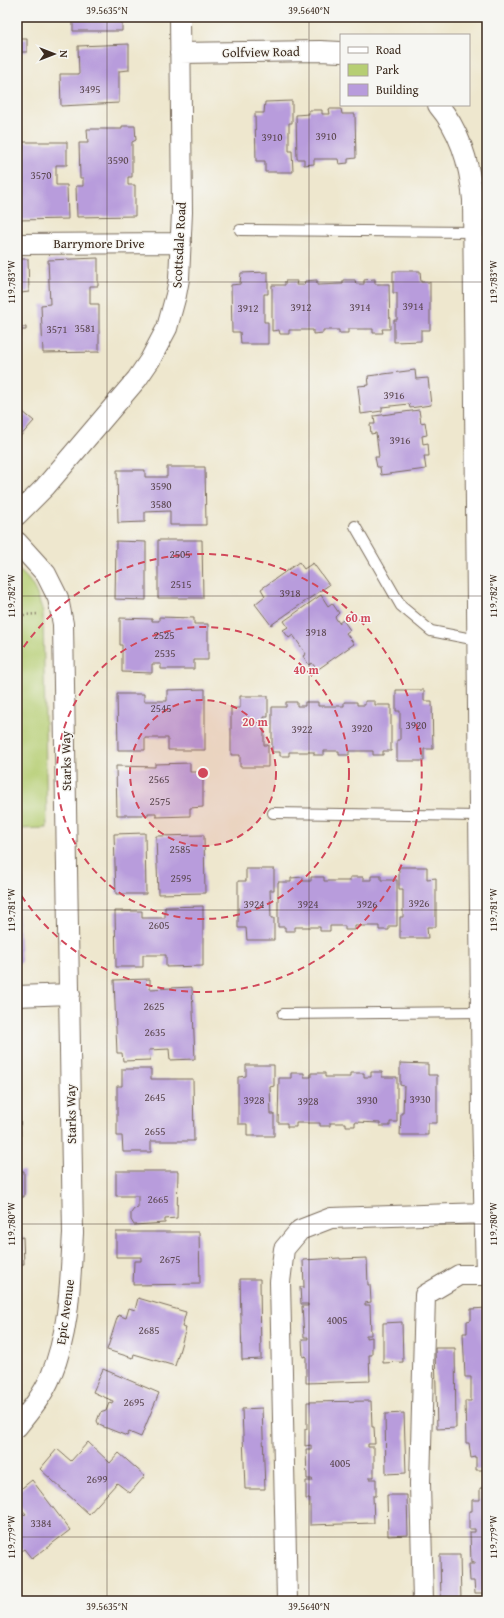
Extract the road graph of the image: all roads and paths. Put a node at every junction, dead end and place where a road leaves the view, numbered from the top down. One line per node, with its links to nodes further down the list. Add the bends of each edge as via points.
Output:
1 (180, 17): 3 (street, Scottsdale Road)
2 (340, 52): 3 (street, Golfview Road)
3 (180, 53): 7 (street, Scottsdale Road)
4 (439, 106): 5 (street, via 455,130 466,158)
5 (478, 221): 6 (lane); 14 (street)
6 (240, 230)
7 (181, 243): 8 (street, Barrymore Drive); 9 (street, Scottsdale Road, via 179,279 172,312 167,328 150,360 137,379 45,487)
8 (17, 244)
9 (17, 515)
10 (356, 526): 14 (lane, via 401,606 431,631)
11 (17, 542): 19 (street, Starks Way, via 46,574 58,598 63,624)
12 (43, 613): 13 (path, via 23,615)
13 (17, 619)
14 (478, 640): 15 (street)
15 (483, 701): 17 (street)
16 (273, 813): 17 (lane)
17 (479, 816): 18 (street)
18 (484, 920): 21 (street)
19 (70, 994): 20 (street); 25 (street, Starks Way)
20 (17, 996)
21 (481, 1012): 22 (lane); 23 (street)
22 (282, 1014)
23 (484, 1111): 24 (street)
24 (484, 1213): 26 (street); 28 (street, via 331,1218 300,1230 284,1249 280,1282)
25 (72, 1233): 27 (street, Epic Avenue, via 68,1310 61,1345 50,1376 34,1406)
26 (486, 1275): 29 (street, via 459,1275 425,1295 420,1484)
27 (17, 1427)
28 (287, 1601)
29 (423, 1601)

